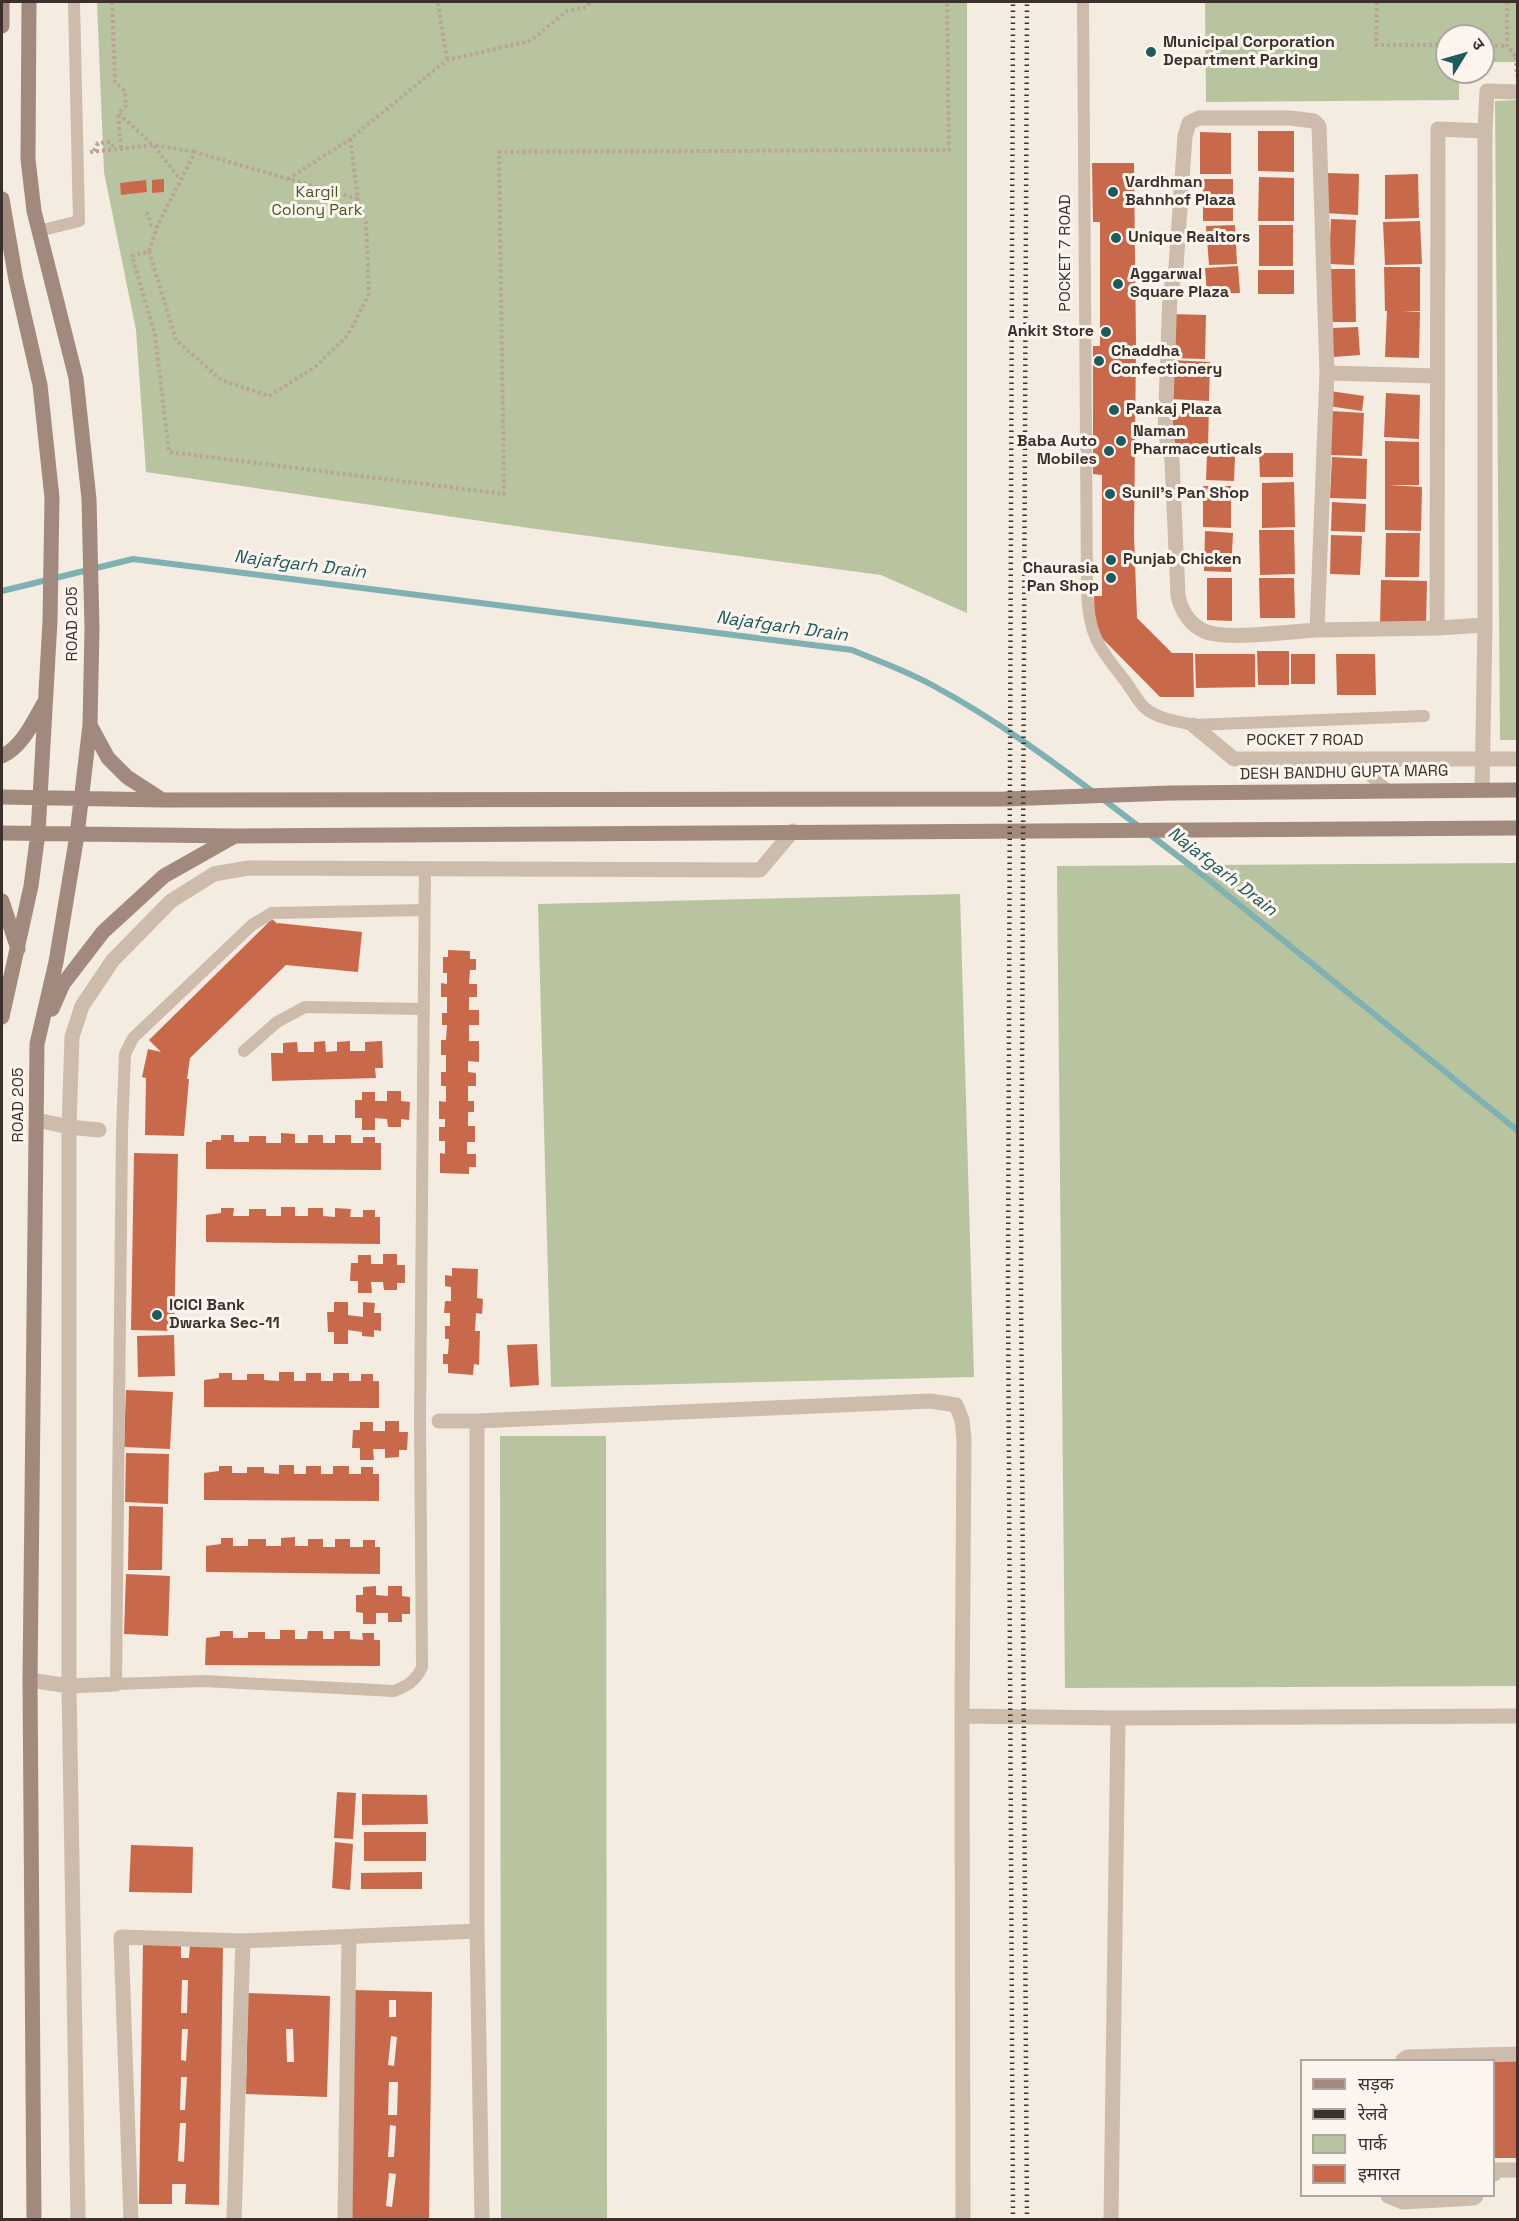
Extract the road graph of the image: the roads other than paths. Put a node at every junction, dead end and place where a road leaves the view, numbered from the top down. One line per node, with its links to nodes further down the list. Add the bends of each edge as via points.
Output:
1 (2, 2): 5 (main road)
2 (29, 2): 9 (main road, ROAD 205, via 28,159)
3 (74, 2): 9 (lane, via 79,221)
4 (1083, 2): 18 (lane, POCKET 7 ROAD, via 1087,612 1092,633 1104,654 1145,709)
5 (2, 26)
6 (1518, 92): 7 (street, via 1486,91)
7 (1485, 131): 11 (street, via 1438,129); 12 (street)
8 (2, 199): 15 (main road, ROAD 205, via 40,385 52,498)
9 (39, 231): 17 (main road, ROAD 205, via 76,378 89,499)
10 (1327, 373): 11 (street); 14 (street); 14 (street, via 1319,126 1314,121 1290,118 1199,118 1189,123 1170,294 1165,432 1174,480 1178,596 1182,612 1205,632 1224,636)
11 (1438, 376): 13 (street)
12 (1485, 625): 13 (street); 22 (street)
13 (1437, 628): 14 (street)
14 (1317, 630)
15 (45, 700): 19 (main road, via 29,729 11,752); 27 (main road, ROAD 205)
16 (1424, 716): 18 (lane)
17 (90, 725): 28 (main road, ROAD 205); 29 (main road, via 108,758)
18 (1193, 725): 20 (street, POCKET 7 ROAD, via 1234,759)
19 (2, 756)
20 (1348, 758): 22 (street, POCKET 7 ROAD); 25 (lane)
21 (1518, 759): 22 (street, POCKET 7 ROAD)
22 (1484, 760): 23 (street)
23 (1482, 790): 24 (main road, DESH BANDHU GUPTA MARG); 25 (main road, DESH BANDHU GUPTA MARG)
24 (1518, 790)
25 (1389, 791): 29 (main road, DESH BANDHU GUPTA MARG, via 1004,799)
26 (2, 797): 27 (main road, DESH BANDHU GUPTA MARG)
27 (42, 797): 28 (main road, DESH BANDHU GUPTA MARG); 33 (main road, ROAD 205)
28 (81, 798): 29 (main road, DESH BANDHU GUPTA MARG); 34 (main road, ROAD 205)
29 (163, 800)
30 (1518, 828): 31 (main road)
31 (793, 831): 35 (main road); 36 (street, via 760,870)
32 (2, 833): 33 (main road)
33 (38, 833): 34 (main road); 39 (main road, ROAD 205)
34 (77, 835): 35 (main road); 43 (main road, ROAD 205, via 56,962)
35 (236, 836): 43 (main road, via 164,876 103,932 63,984)
36 (425, 868): 38 (lane); 46 (street, via 248,868 214,874 171,901 113,960 82,1006 72,1037)
37 (2, 901): 39 (main road)
38 (424, 910): 41 (lane); 48 (lane, via 272,913 252,925 133,1038 125,1054)
39 (18, 949): 40 (main road, ROAD 205)
40 (6, 984): 42 (main road, ROAD 205)
41 (424, 1009): 44 (lane, via 305,1007 277,1022); 49 (lane)
42 (2, 1017)
43 (37, 1044): 45 (main road, ROAD 205)
44 (244, 1051)
45 (37, 1120): 46 (street); 52 (main road, ROAD 205)
46 (69, 1127): 47 (street); 54 (street)
47 (99, 1130): 48 (lane)
48 (122, 1132): 53 (lane)
49 (420, 1420): 50 (lane); 53 (lane, via 422,1668 417,1678 394,1691 204,1681)
50 (439, 1420): 51 (street)
51 (477, 1420): 55 (street, via 930,1401 956,1405 963,1439); 58 (street)
52 (30, 1680): 54 (street); 68 (main road, ROAD 205)
53 (116, 1684): 54 (street)
54 (69, 1686): 69 (street)
55 (962, 1716): 57 (street); 74 (street)
56 (1518, 1716): 57 (street)
57 (1118, 1718): 75 (street)
58 (477, 1931): 59 (street); 73 (street)
59 (349, 1937): 60 (street); 72 (street)
60 (243, 1941): 70 (street, via 121,1937); 71 (street)
61 (1518, 2054): 62 (street)
62 (1469, 2058): 63 (street)
63 (1405, 2059)
64 (1518, 2170): 65 (street)
65 (1495, 2173)
66 (1390, 2197): 67 (street, via 1403,2202)
67 (1463, 2197)
68 (34, 2220)
69 (78, 2220)
70 (131, 2220)
71 (234, 2220)
72 (345, 2220)
73 (482, 2220)
74 (963, 2220)
75 (1111, 2220)

